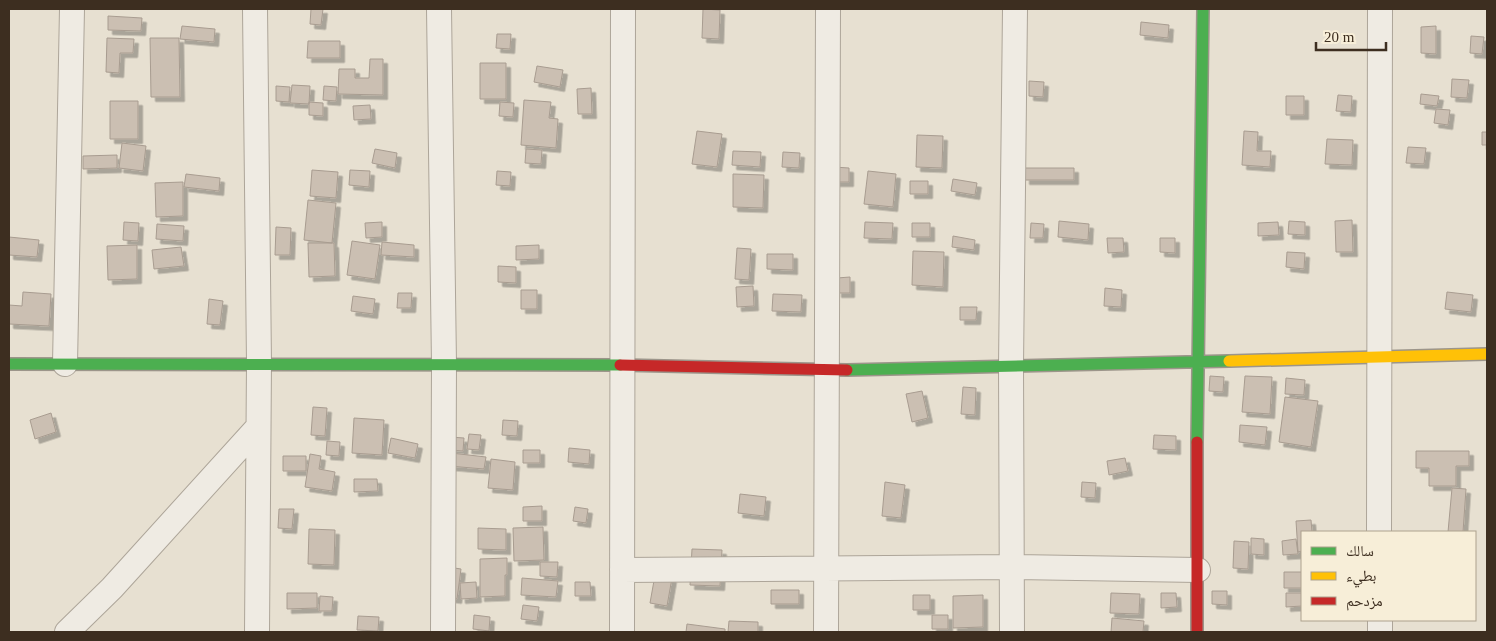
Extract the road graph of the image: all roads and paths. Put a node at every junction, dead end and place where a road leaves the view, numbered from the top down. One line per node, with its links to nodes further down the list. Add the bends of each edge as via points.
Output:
1 (72, 9): 14 (street)
2 (256, 9): 12 (street)
3 (439, 9): 15 (street)
4 (622, 9): 16 (street)
5 (828, 9): 18 (street)
6 (1015, 9): 17 (street)
7 (1203, 9): 11 (street)
8 (1380, 9): 10 (street)
9 (1487, 354): 10 (street)
10 (1378, 358): 11 (street); 20 (street)
11 (1196, 361): 17 (street); 24 (street)
12 (259, 363): 14 (street); 15 (street); 19 (street)
13 (9, 364): 14 (street)
14 (65, 364)
15 (444, 364): 16 (street); 27 (street)
16 (621, 366): 18 (street); 23 (street)
17 (1011, 366): 18 (street); 22 (street)
18 (827, 370): 21 (street)
19 (258, 427): 25 (street, via 112,588); 26 (street)
20 (1379, 531)
21 (826, 568): 22 (street); 23 (street); 29 (street)
22 (1011, 568): 24 (street); 30 (street)
23 (622, 570): 28 (street)
24 (1198, 570): 31 (street)
25 (67, 632)
26 (257, 632)
27 (443, 632)
28 (622, 632)
29 (826, 632)
30 (1012, 632)
31 (1197, 632)

